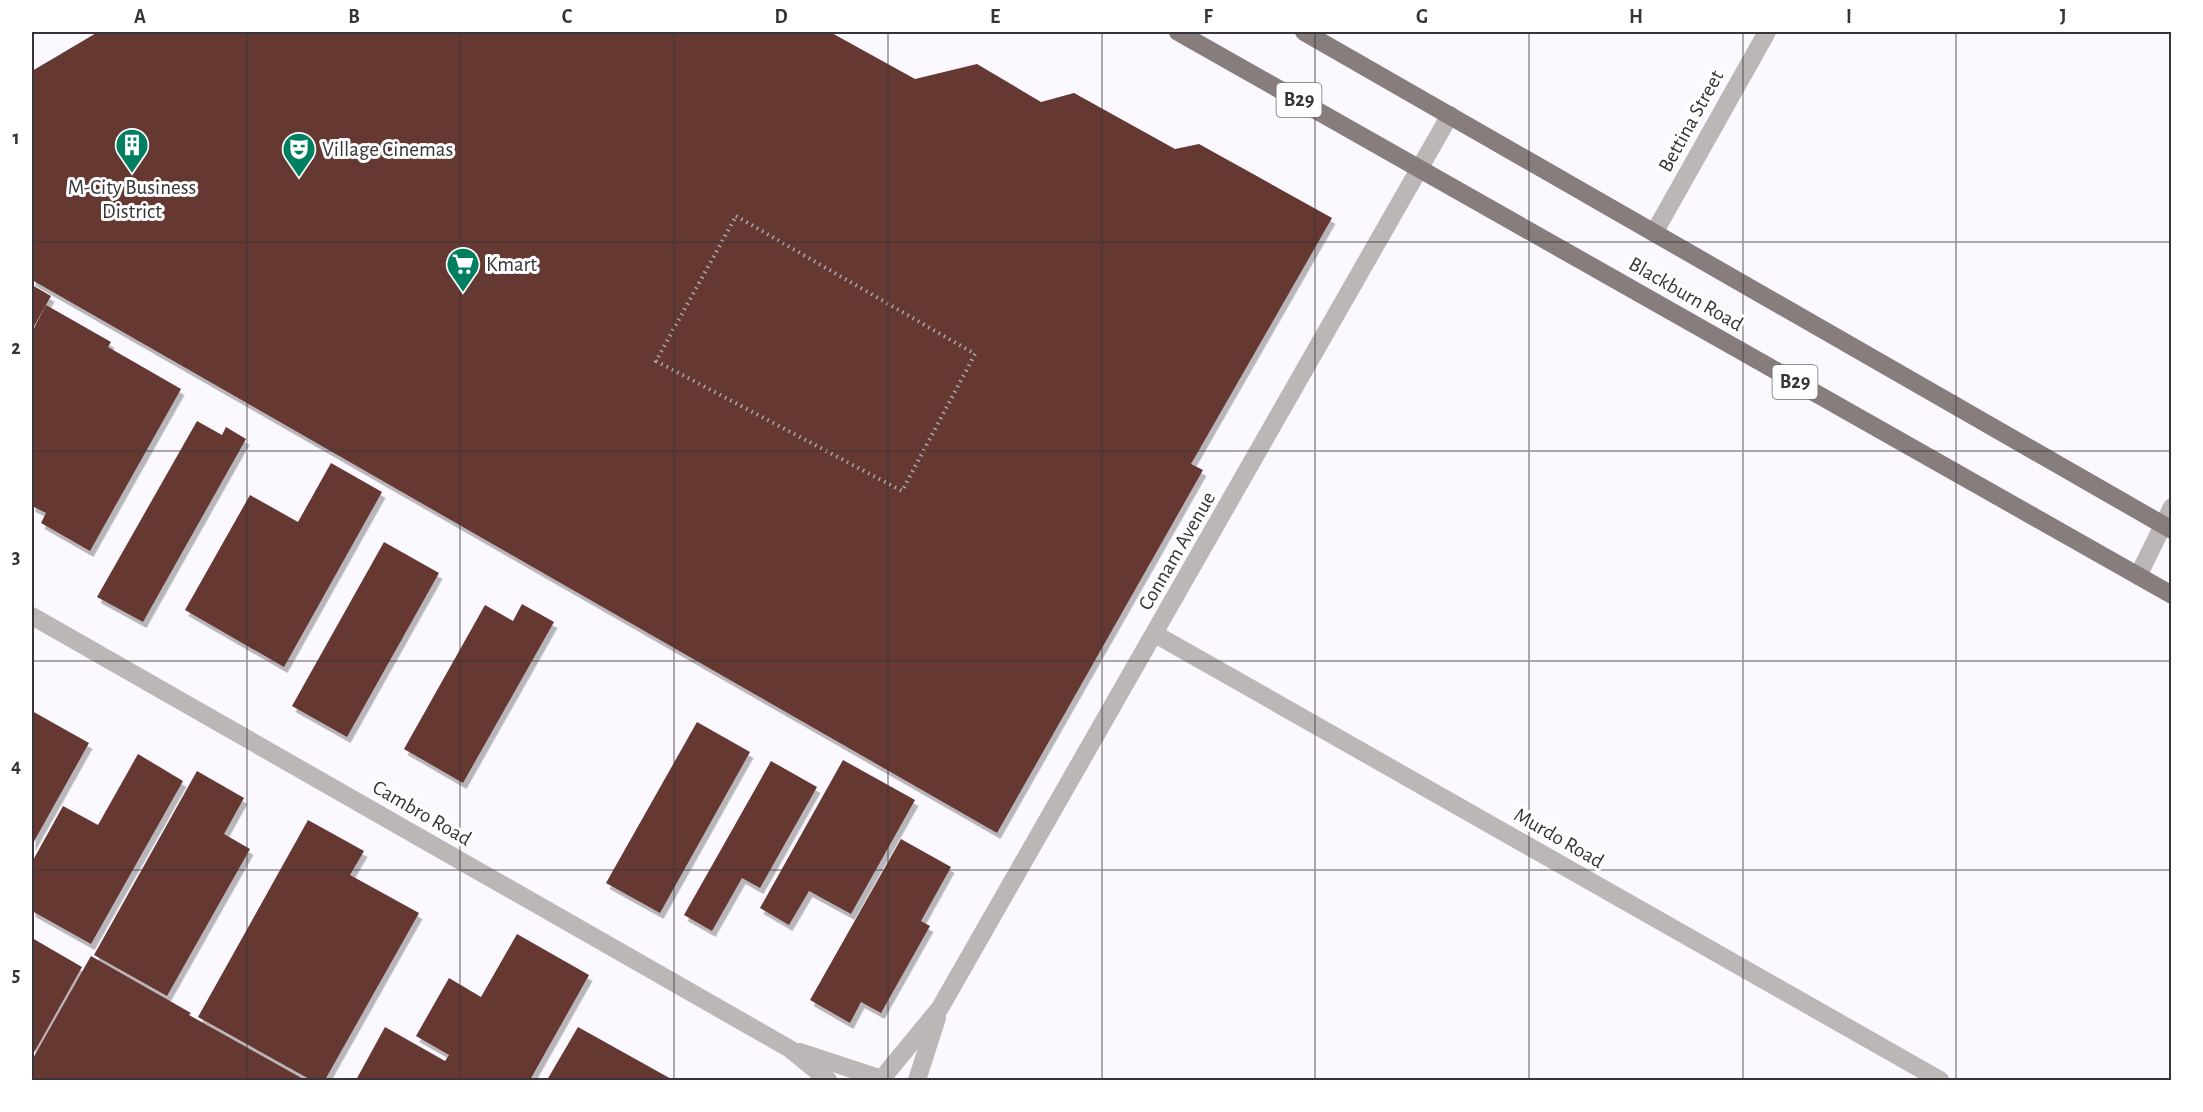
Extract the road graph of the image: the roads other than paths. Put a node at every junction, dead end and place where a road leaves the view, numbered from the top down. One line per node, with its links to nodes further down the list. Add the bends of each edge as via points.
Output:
1 (1178, 32): 5 (main road, Blackburn Road / B29)
2 (1304, 32): 4 (main road, Blackburn Road)
3 (1767, 32): 6 (street, Bettina Street)
4 (1450, 115): 5 (street, Connam Avenue); 6 (main road, Blackburn Road)
5 (1419, 168): 9 (main road, Blackburn Road / B29); 12 (street, Connam Avenue)
6 (1654, 233): 8 (main road, Blackburn Road)
7 (2172, 507): 8 (street)
8 (2167, 527): 9 (street)
9 (2138, 576): 10 (main road, Blackburn Road / B29)
10 (2172, 595)
11 (32, 616): 14 (street, Cambro Road)
12 (1155, 634): 13 (street, Connam Avenue); 18 (street, Murdo Road)
13 (940, 1008): 15 (street, Connam Avenue); 17 (street, Connam Avenue)
14 (790, 1049): 15 (street, Cambro Road); 16 (street, Cambro Road)
15 (883, 1078)
16 (828, 1080)
17 (917, 1080)
18 (1940, 1080)

